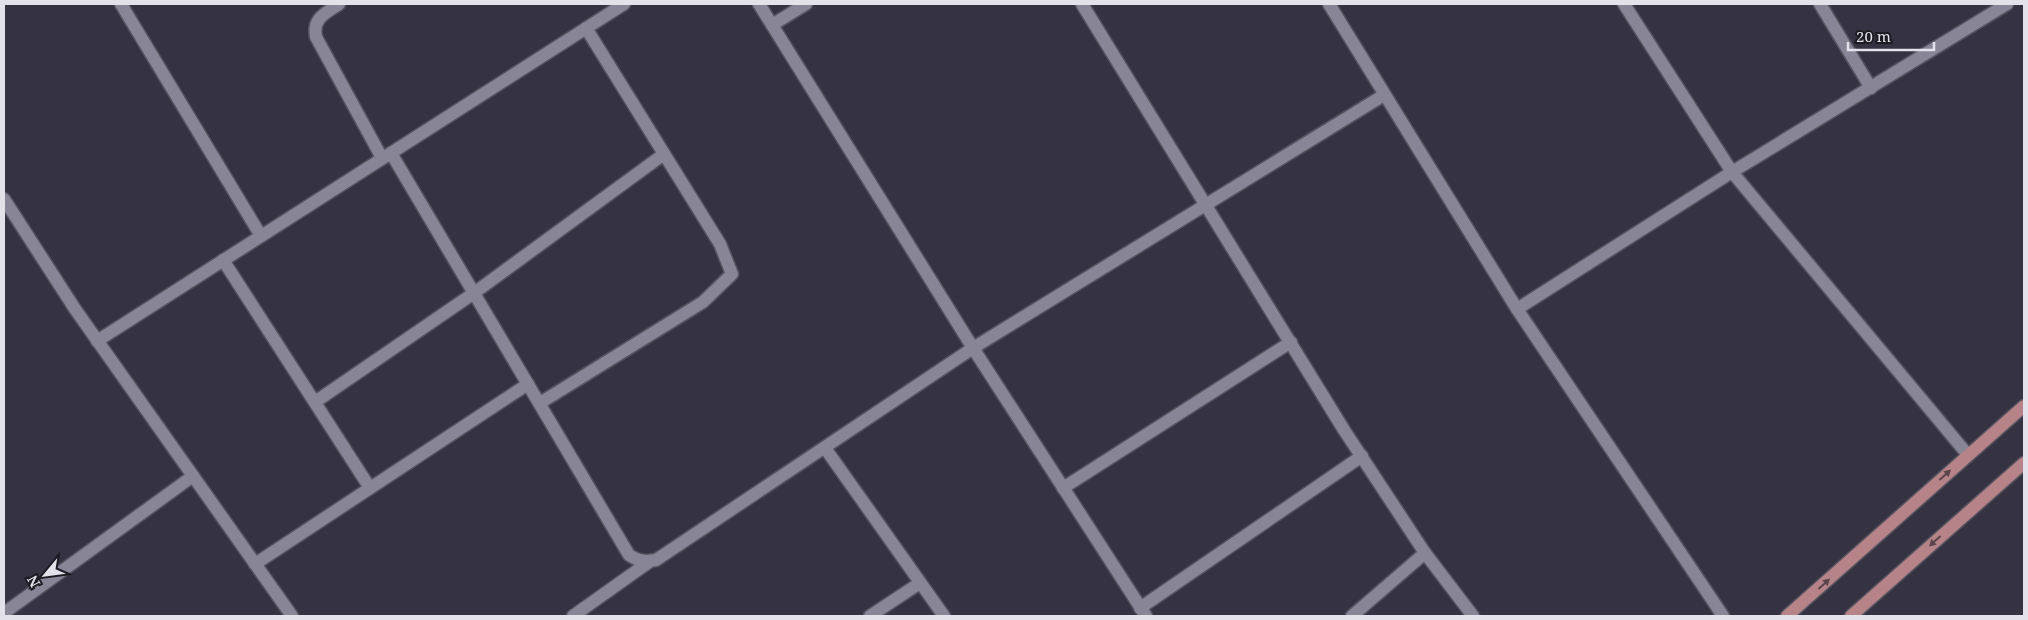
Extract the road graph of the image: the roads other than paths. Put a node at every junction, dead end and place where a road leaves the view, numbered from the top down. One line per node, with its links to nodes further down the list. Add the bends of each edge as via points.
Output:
1 (121, 4): 20 (street)
2 (340, 4): 16 (street, via 319,18 315,24 316,37)
3 (624, 4): 12 (street)
4 (759, 4): 11 (street)
5 (806, 4): 11 (street)
6 (1082, 4): 19 (street)
7 (1329, 4): 14 (street)
8 (1624, 4): 17 (street)
9 (1820, 4): 13 (street)
10 (2007, 4): 13 (street)
11 (772, 25): 26 (street)
12 (586, 28): 15 (street); 16 (street)
13 (1871, 88): 17 (street)
14 (1384, 95): 19 (street); 23 (street)
15 (664, 154): 22 (street); 29 (street, via 720,244 732,274 703,302)
16 (386, 156): 20 (street); 22 (street)
17 (1732, 172): 23 (street); 32 (street)
18 (4, 199): 24 (street)
19 (1206, 206): 25 (street); 26 (street)
20 (261, 236): 21 (street)
21 (223, 260): 24 (street); 28 (street)
22 (474, 294): 27 (street); 28 (street)
23 (1517, 309): 50 (street)
24 (97, 341): 35 (street)
25 (1291, 342): 33 (street); 37 (street)
26 (974, 348): 31 (street); 37 (street)
27 (528, 384): 29 (street); 36 (street)
28 (315, 402): 36 (street)
29 (540, 403): 39 (street, via 629,555 638,561)
30 (2024, 406): 32 (main road)
31 (824, 448): 39 (street); 41 (street)
32 (1968, 454): 51 (main road, one-way to 32)
33 (1362, 456): 38 (street); 42 (street)
34 (2024, 463): 52 (main road, one-way to 52)
35 (193, 476): 40 (street); 43 (street)
36 (370, 488): 40 (street)
37 (1063, 488): 42 (street)
38 (1425, 553): 48 (street); 49 (street)
39 (649, 562): 45 (street)
40 (255, 564): 44 (street)
41 (920, 583): 46 (street); 47 (street)
42 (1143, 612)
43 (4, 613)
44 (292, 616)
45 (573, 616)
46 (870, 616)
47 (944, 616)
48 (1352, 616)
49 (1473, 616)
50 (1722, 616)
51 (1788, 616)
52 (1851, 616)

